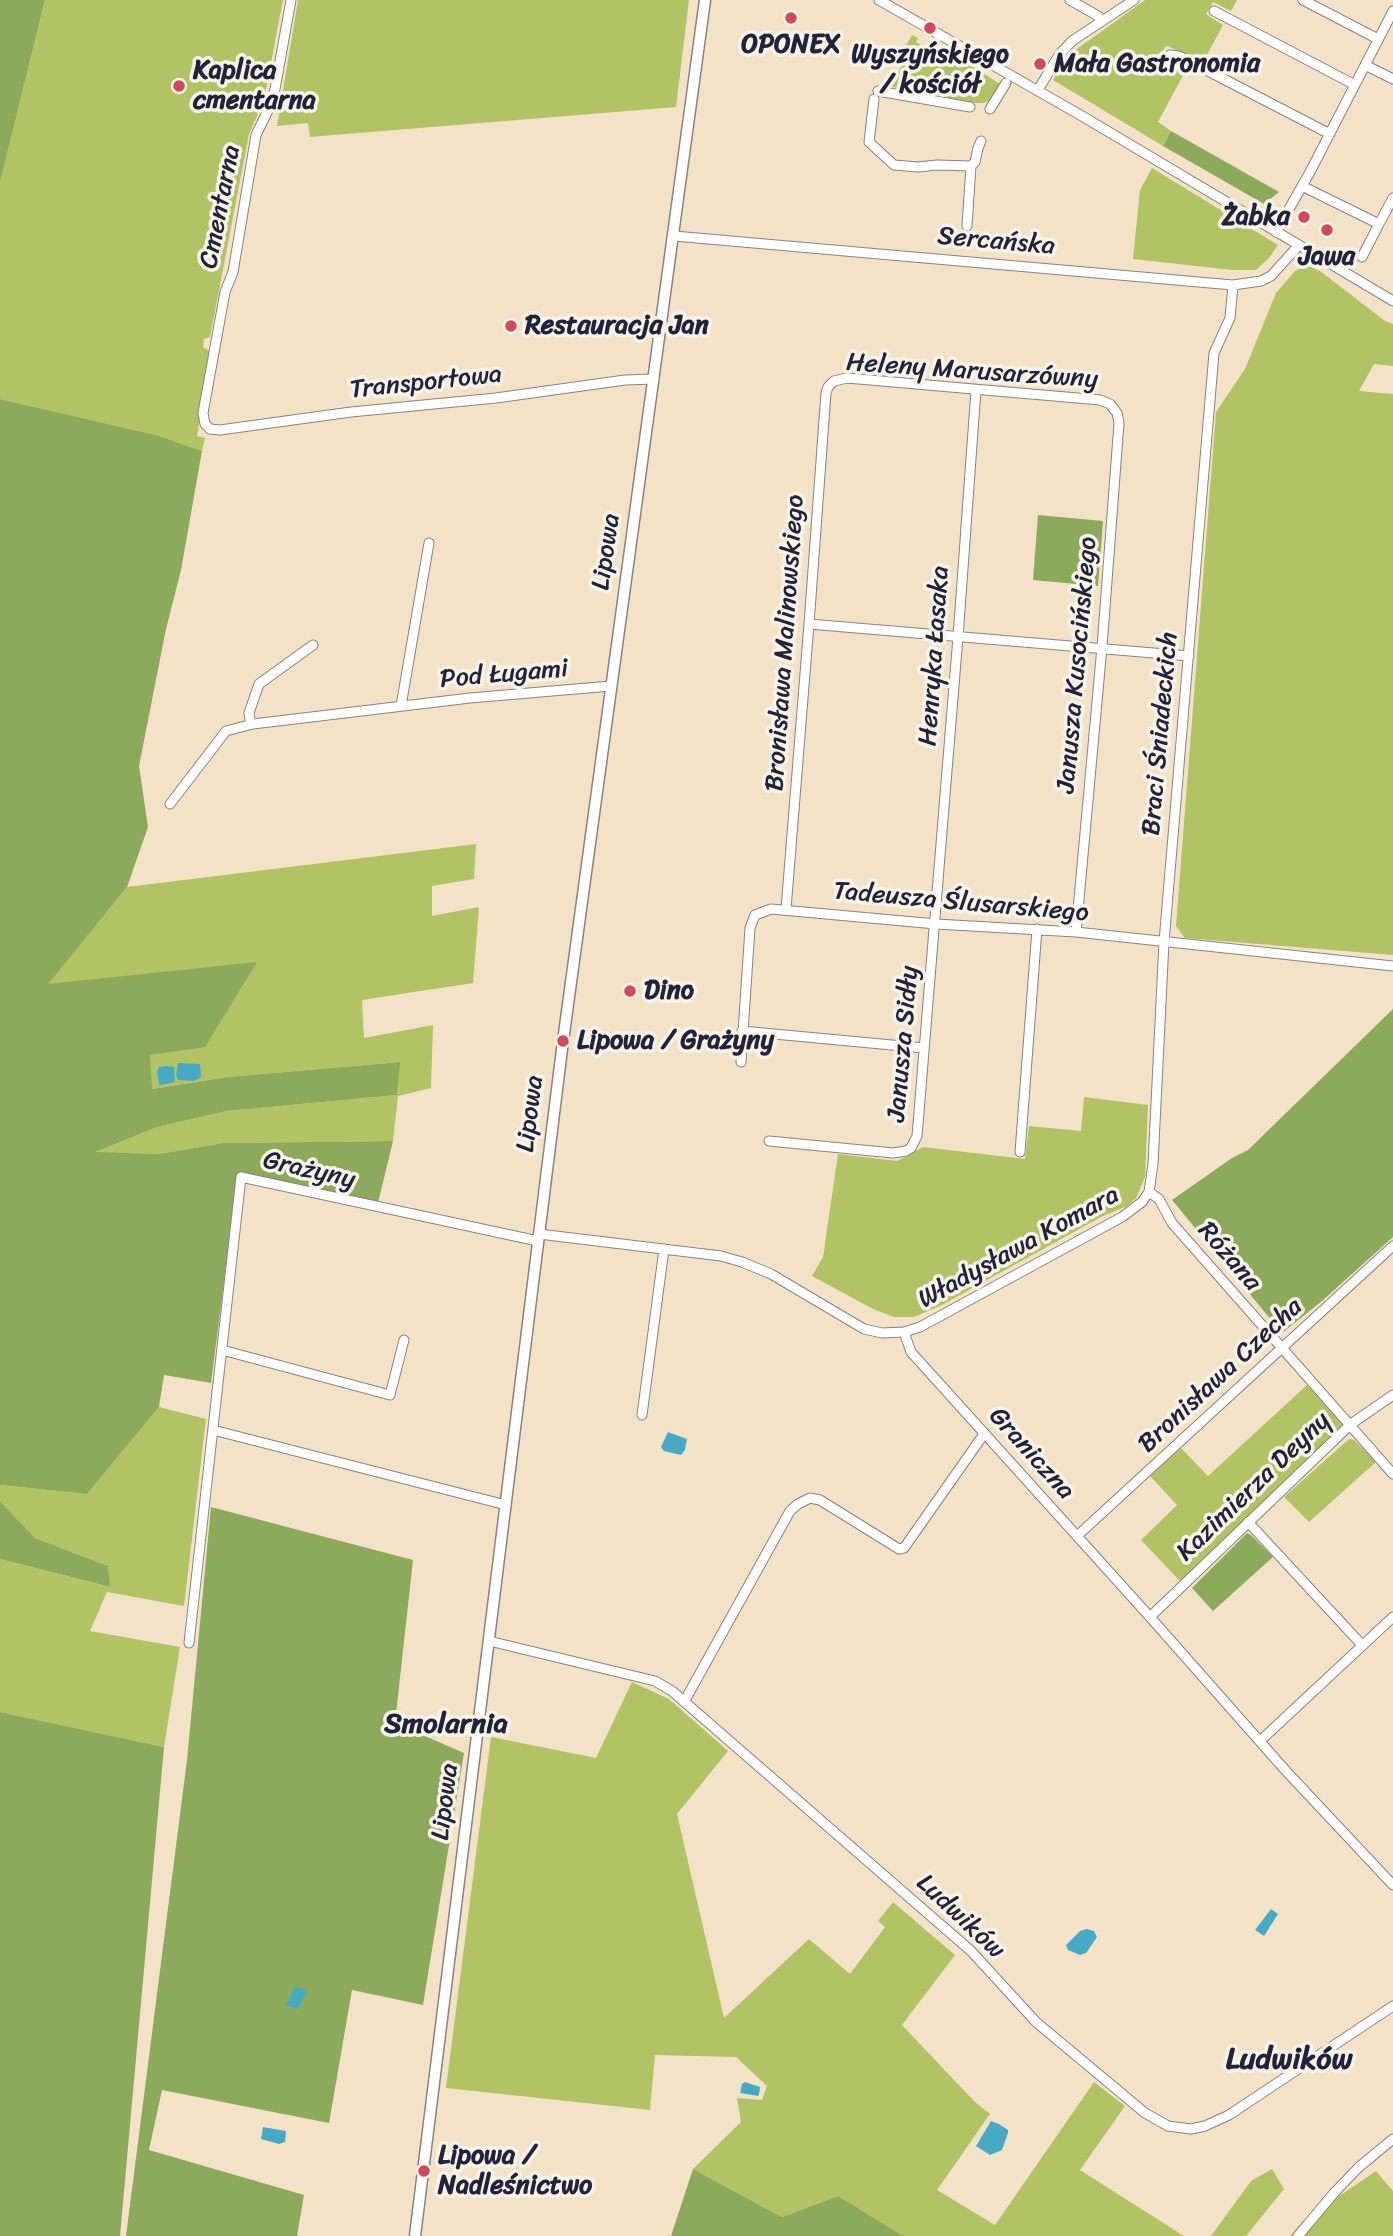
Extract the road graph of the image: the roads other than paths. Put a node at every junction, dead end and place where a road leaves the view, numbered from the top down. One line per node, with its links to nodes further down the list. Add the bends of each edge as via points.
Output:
1 (291, 0): 36 (street, Cmentarna, via 273,100 256,135 203,413)
2 (705, 0): 27 (main road, Lipowa)
3 (879, 0): 16 (street)
4 (1070, 0): 9 (street)
5 (1135, 0): 9 (street)
6 (1303, 0): 10 (street)
7 (1214, 11): 15 (street)
8 (1393, 11): 10 (street)
9 (1101, 22): 16 (street, via 1059,55)
10 (1378, 39): 12 (street)
11 (1170, 55): 19 (street)
12 (1366, 65): 13 (street); 15 (street)
13 (1393, 79)
14 (1006, 83): 18 (street)
15 (1355, 85): 19 (street)
16 (1038, 90): 26 (street)
17 (970, 107): 21 (street, via 876,95 869,142 894,165)
18 (990, 109)
19 (1330, 134): 22 (street)
20 (981, 141): 21 (street)
21 (971, 166): 25 (street)
22 (1302, 186): 24 (street); 26 (street)
23 (1393, 198): 24 (street)
24 (1379, 224): 29 (street)
25 (967, 226)
26 (1276, 232): 28 (street)
27 (674, 236): 30 (street, Sercańska); 32 (main road, Lipowa)
28 (1299, 245): 30 (street, Sercańska, via 1271,276); 31 (street)
29 (1362, 257)
30 (1233, 285): 42 (street, Braci Śniadeckich, via 1230,318 1214,353)
31 (1393, 301)
32 (654, 379): 36 (street, Transportowa, via 220,430); 43 (main road, Lipowa)
33 (832, 383): 34 (street, Heleny Marusarzówny, via 847,378); 38 (street, Bronisława Malinowskiego, via 826,393)
34 (976, 390): 35 (street, Heleny Marusarzówny); 39 (street, Henryka Łasaka)
35 (1110, 404): 41 (street, Janusza Kusocińskiego, via 1119,424)
36 (205, 424)
37 (429, 543): 44 (street, Pod Ługami)
38 (810, 624): 39 (street); 47 (street, Bronisława Malinowskiego)
39 (958, 637): 41 (street); 48 (street, Henryka Łasaka)
40 (313, 645): 45 (street, via 259,684 249,713)
41 (1102, 647): 42 (street); 50 (street, Janusza Kusocińskiego)
42 (1189, 656): 51 (street, Braci Śniadeckich)
43 (611, 687): 44 (street, Pod Ługami); 59 (main road, Lipowa)
44 (401, 706): 45 (street, Pod Ługami)
45 (253, 724): 46 (street, Pod Ługami, via 226,731)
46 (170, 804)
47 (786, 909): 48 (street, Tadeusza Ślusarskiego); 53 (street, Tadeusza Ślusarskiego, via 755,915 750,928)
48 (936, 924): 49 (street, Tadeusza Ślusarskiego); 54 (street, Janusza Sidły)
49 (1037, 929): 50 (street, Tadeusza Ślusarskiego); 57 (street)
50 (1076, 932): 51 (street, Tadeusza Ślusarskiego)
51 (1164, 942): 52 (street, Tadeusza Ślusarskiego); 58 (street, Braci Śniadeckich)
52 (1393, 966)
53 (742, 1031): 54 (street); 55 (street)
54 (924, 1048): 56 (street, Janusza Sidły, via 917,1136 906,1151)
55 (741, 1062)
56 (769, 1141)
57 (1020, 1152)
58 (1149, 1192): 62 (street, Władysława Komara, via 1122,1217); 64 (street, Różana)
59 (538, 1238): 61 (street); 65 (street, Grażyny, via 241,1177); 72 (main road, Lipowa)
60 (1393, 1246): 64 (street, Bronisława Czecha)
61 (664, 1250): 62 (street, via 742,1262 864,1329); 67 (street)
62 (904, 1332): 70 (street, Graniczna, via 911,1352)
63 (404, 1340): 65 (street, via 390,1395)
64 (1282, 1348): 68 (street, Różana); 74 (street, Bronisława Czecha)
65 (222, 1350): 69 (street, Grażyny)
66 (1393, 1395): 68 (street, Kazimierza Deyny)
67 (642, 1415)
68 (1350, 1424): 71 (street, Różana); 73 (street, Kazimierza Deyny)
69 (213, 1430): 72 (street); 78 (street, Grażyny)
70 (984, 1434): 74 (street, Graniczna); 80 (street, via 904,1548 820,1500 810,1498 790,1511)
71 (1393, 1474)
72 (506, 1505): 77 (main road, Lipowa)
73 (1248, 1521): 76 (street, Kazimierza Deyny); 79 (street)
74 (1077, 1536): 76 (street, Graniczna)
75 (1393, 1616): 79 (street)
76 (1150, 1617): 81 (street, Graniczna)
77 (489, 1641): 80 (street, Ludwików, via 655,1681); 85 (main road, Lipowa)
78 (189, 1643)
79 (1362, 1645): 81 (street)
80 (684, 1702): 83 (street, Ludwików, via 971,1951 1036,2022 1145,2113 1168,2126 1191,2129 1222,2118)
81 (1260, 1741): 82 (street, Graniczna)
82 (1393, 1885)
83 (1393, 2007)
84 (1393, 2139): 86 (street, via 1359,2167)
85 (415, 2236)
86 (1298, 2236)

